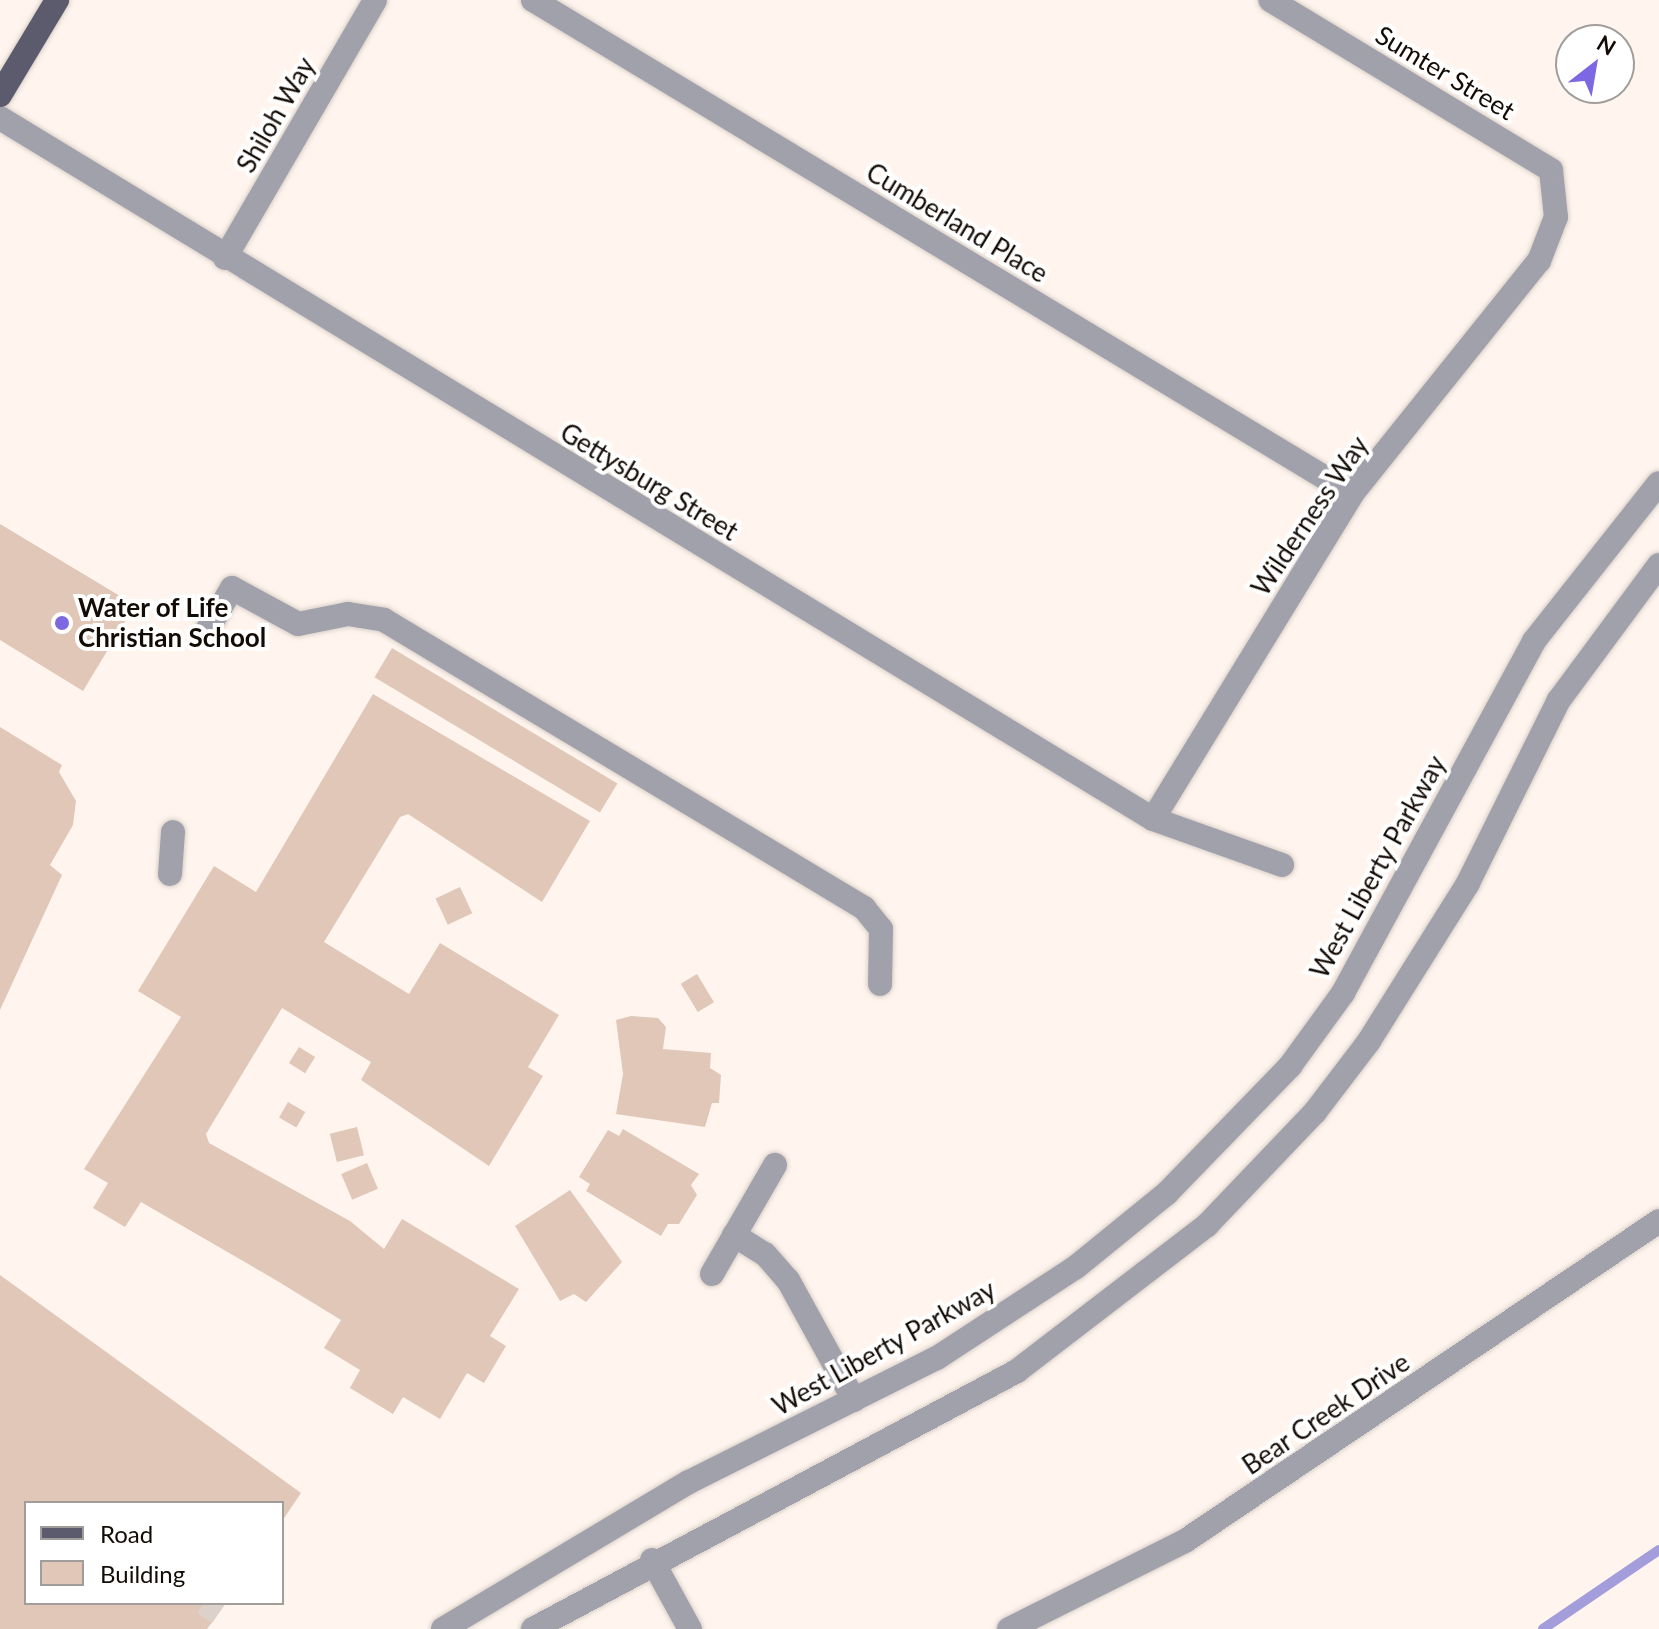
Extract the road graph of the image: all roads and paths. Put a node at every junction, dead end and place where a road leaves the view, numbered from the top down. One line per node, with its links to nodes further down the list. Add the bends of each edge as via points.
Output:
1 (57, 0): 5 (main road)
2 (375, 0): 8 (street, Shiloh Way)
3 (533, 0): 10 (street, Cumberland Place)
4 (1270, 0): 7 (street, Sumter Street, via 1551,170)
5 (0, 95)
6 (0, 118): 8 (street, Gettysburg Street)
7 (1556, 217): 10 (street, Wilderness Way, via 1539,261)
8 (225, 258): 13 (street, Gettysburg Street)
9 (1659, 483): 22 (street, West Liberty Parkway, via 1534,641 1374,941 1290,1066 1167,1193 1076,1267 937,1358)
10 (1352, 494): 13 (street, Wilderness Way)
11 (1659, 565): 23 (street, via 1559,700 1413,975 1315,1112 1259,1174 1151,1273 1017,1371)
12 (206, 632): 17 (street, via 232,588 298,624 348,614 384,620 864,908 881,929)
13 (1153, 819): 15 (street, Gettysburg Street)
14 (173, 832): 16 (street)
15 (1282, 865)
16 (170, 874)
17 (880, 984)
18 (775, 1165): 20 (street)
19 (1659, 1221): 27 (street, Bear Creek Drive, via 1185,1541)
20 (734, 1235): 21 (street); 22 (street, via 765,1254 788,1280)
21 (712, 1274)
22 (854, 1400): 24 (street, West Liberty Parkway, via 689,1482)
23 (652, 1560): 25 (street); 26 (street)
24 (443, 1629)
25 (533, 1629)
26 (690, 1629)
27 (1009, 1629)

